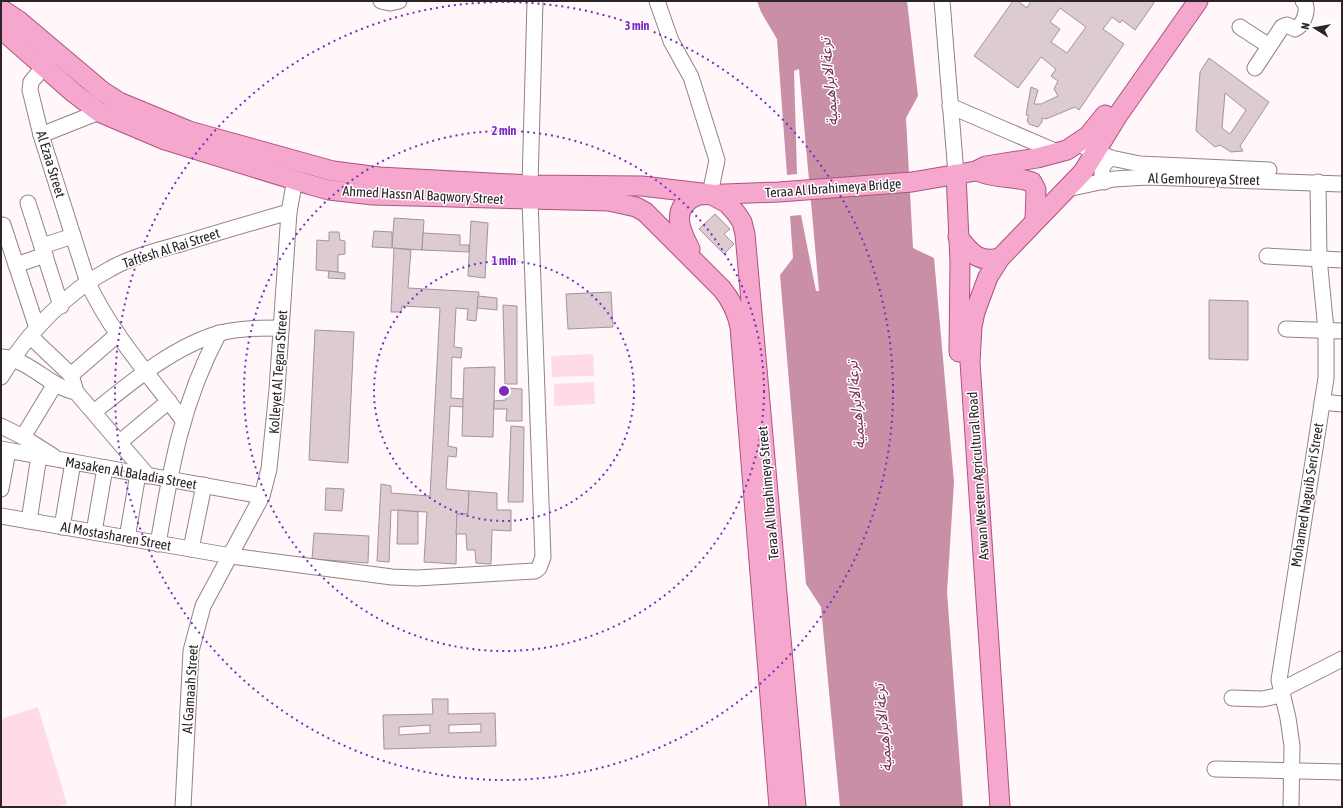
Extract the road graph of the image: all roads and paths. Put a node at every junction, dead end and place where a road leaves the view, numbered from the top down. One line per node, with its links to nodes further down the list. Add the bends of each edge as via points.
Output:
1 (381, 1): 2 (street)
2 (399, 1)
3 (534, 1): 29 (street)
4 (657, 1): 30 (street, via 671,41 691,77 717,160)
5 (942, 1): 15 (street)
6 (1183, 1): 18 (main road)
7 (1198, 1): 18 (main road)
8 (1303, 1): 11 (street, via 1307,12 1299,28 1283,26)
9 (3, 23): 12 (main road, Ahmed Hassn Al Baqwory Street); 13 (main road, Ahmed Hassn Al Baqwory Street)
10 (1240, 27): 11 (street)
11 (1269, 46): 14 (street)
12 (57, 53): 13 (street, Al Ezaa Street); 19 (main road, Ahmed Hassn Al Baqwory Street, via 102,91 119,102 153,117 189,131)
13 (44, 66): 16 (main road, Ahmed Hassn Al Baqwory Street); 17 (street, Al Ezaa Street, via 30,87)
14 (1255, 68)
15 (950, 106): 18 (street, Al Gemhoureya Street); 21 (street)
16 (99, 112): 17 (street); 23 (main road, Ahmed Hassn Al Baqwory Street, via 165,140)
17 (41, 135): 35 (street, Al Ezaa Street)
18 (1081, 151): 20 (main road, via 986,166); 22 (street, Al Gemhoureya Street, via 1161,165); 24 (street, via 1102,167); 27 (main road, Aswan Western Agricultural Road, via 1082,172)
19 (334, 171): 28 (main road); 29 (main road, Ahmed Hassn Al Baqwory Street)
20 (976, 171): 21 (main road); 33 (main road, via 1032,182 1036,190)
21 (956, 174): 30 (main road, Teraa Al Ibrahimeya Bridge, via 912,182 779,192); 36 (main road, Aswan Western Agricultural Road)
22 (1342, 174)
23 (295, 179): 28 (main road, Ahmed Hassn Al Baqwory Street); 32 (street, Kolleyet Al Tegara Street)
24 (1104, 182): 25 (street, Al Gemhoureya Street, via 1148,177); 27 (street, Al Gemhoureya Street)
25 (1318, 182): 26 (street, Al Gemhoureya Street); 40 (street, Mohamed Naguib Seri Street)
26 (1342, 184)
27 (1070, 186): 33 (main road, Aswan Western Agricultural Road)
28 (329, 190): 29 (main road, Ahmed Hassn Al Baqwory Street, via 373,195)
29 (530, 193): 30 (main road, Ahmed Hassn Al Baqwory Street, via 642,186); 42 (main road, Ahmed Hassn Al Baqwory Street, via 609,201 636,207 654,219); 85 (street, Al Mostasharen Street, via 543,557 539,568 535,571 392,577)
30 (710, 194): 42 (main road, via 689,199 680,214 681,232); 76 (main road, Teraa Al Ibrahimeya Street, via 727,203 736,213 745,234)
31 (28, 203): 37 (street)
32 (290, 212): 44 (street, Taftesh Al Rai Street, via 136,257 109,269); 46 (street, Kolleyet Al Tegara Street)
33 (1035, 220): 39 (main road, Aswan Western Agricultural Road)
34 (3, 225): 43 (street)
35 (73, 236): 37 (street); 44 (street, Al Ezaa Street)
36 (958, 237): 39 (main road, via 979,258); 92 (main road, Aswan Western Agricultural Road, via 959,364)
37 (43, 251): 43 (street); 45 (street)
38 (1267, 256): 40 (street)
39 (1000, 258): 92 (main road, Aswan Western Agricultural Road, via 988,277 975,312 970,362)
40 (1319, 258): 41 (street); 48 (street, Mohamed Naguib Seri Street)
41 (1342, 260)
42 (697, 263): 76 (main road, Teraa Al Ibrahimeya Street, via 731,300 737,313)
43 (16, 265): 50 (street)
44 (88, 283): 45 (street, Taftesh Al Rai Street); 52 (street, Al Ezaa Street, via 95,299)
45 (61, 306): 50 (street, Taftesh Al Rai Street)
46 (281, 328): 51 (street, via 253,328); 77 (street, Kolleyet Al Tegara Street, via 272,444)
47 (1286, 329): 48 (street)
48 (1326, 330): 49 (street); 60 (street, Mohamed Naguib Seri Street, via 1326,378)
49 (1342, 331)
50 (33, 332): 53 (street, Taftesh Al Rai Street); 55 (street)
51 (219, 333): 54 (street, via 197,342); 63 (street, via 198,376)
52 (118, 334): 54 (street, Al Ezaa Street); 55 (street)
53 (7, 357): 56 (street, Taftesh Al Rai Street); 57 (street)
54 (146, 371): 59 (street, Al Ezaa Street); 62 (street)
55 (71, 375): 58 (street)
56 (1, 377)
57 (55, 384): 58 (street, via 65,390); 65 (street)
58 (76, 392): 62 (street)
59 (169, 401): 63 (street, Al Ezaa Street); 66 (street)
60 (1322, 402): 61 (street); 87 (street, Mohamed Naguib Seri Street, via 1280,669)
61 (1342, 404)
62 (94, 412): 66 (street)
63 (183, 420): 73 (street)
64 (1, 426): 65 (street)
65 (23, 437): 69 (street)
66 (120, 442): 72 (street)
67 (4, 450): 68 (street, Masaken Al Baladia Street); 75 (street)
68 (39, 456): 69 (street, Masaken Al Baladia Street); 79 (street)
69 (57, 459): 70 (street, Masaken Al Baladia Street)
70 (73, 462): 71 (street, Masaken Al Baladia Street); 80 (street)
71 (105, 468): 72 (street, Masaken Al Baladia Street); 81 (street)
72 (143, 475): 73 (street, Masaken Al Baladia Street); 82 (street)
73 (169, 479): 74 (street, Masaken Al Baladia Street); 83 (street)
74 (204, 485): 77 (street, Masaken Al Baladia Street); 84 (street)
75 (1, 489)
76 (761, 490): 94 (main road, Teraa Al Ibrahimeya Street); 95 (main road, Teraa Al Ibrahimeya Street)
77 (262, 496): 85 (street, Kolleyet Al Tegara Street)
78 (1, 516): 79 (street, Al Mostasharen Street)
79 (29, 521): 80 (street, Al Mostasharen Street)
80 (62, 527): 81 (street, Al Mostasharen Street)
81 (94, 532): 82 (street, Al Mostasharen Street)
82 (127, 538): 83 (street, Al Mostasharen Street)
83 (158, 544): 84 (street, Al Mostasharen Street)
84 (190, 549): 85 (street, Al Mostasharen Street)
85 (231, 556): 93 (street, Al Gamaah Street, via 203,606 191,651)
86 (1342, 660): 87 (street)
87 (1281, 692): 88 (street, via 1262,699); 90 (street, Mohamed Naguib Seri Street, via 1291,733)
88 (1232, 698)
89 (1215, 769): 90 (street)
90 (1292, 771): 91 (street); 96 (street, Mohamed Naguib Seri Street)
91 (1342, 772)
92 (1000, 805)
93 (183, 807)
94 (779, 807)
95 (796, 807)
96 (1291, 807)

